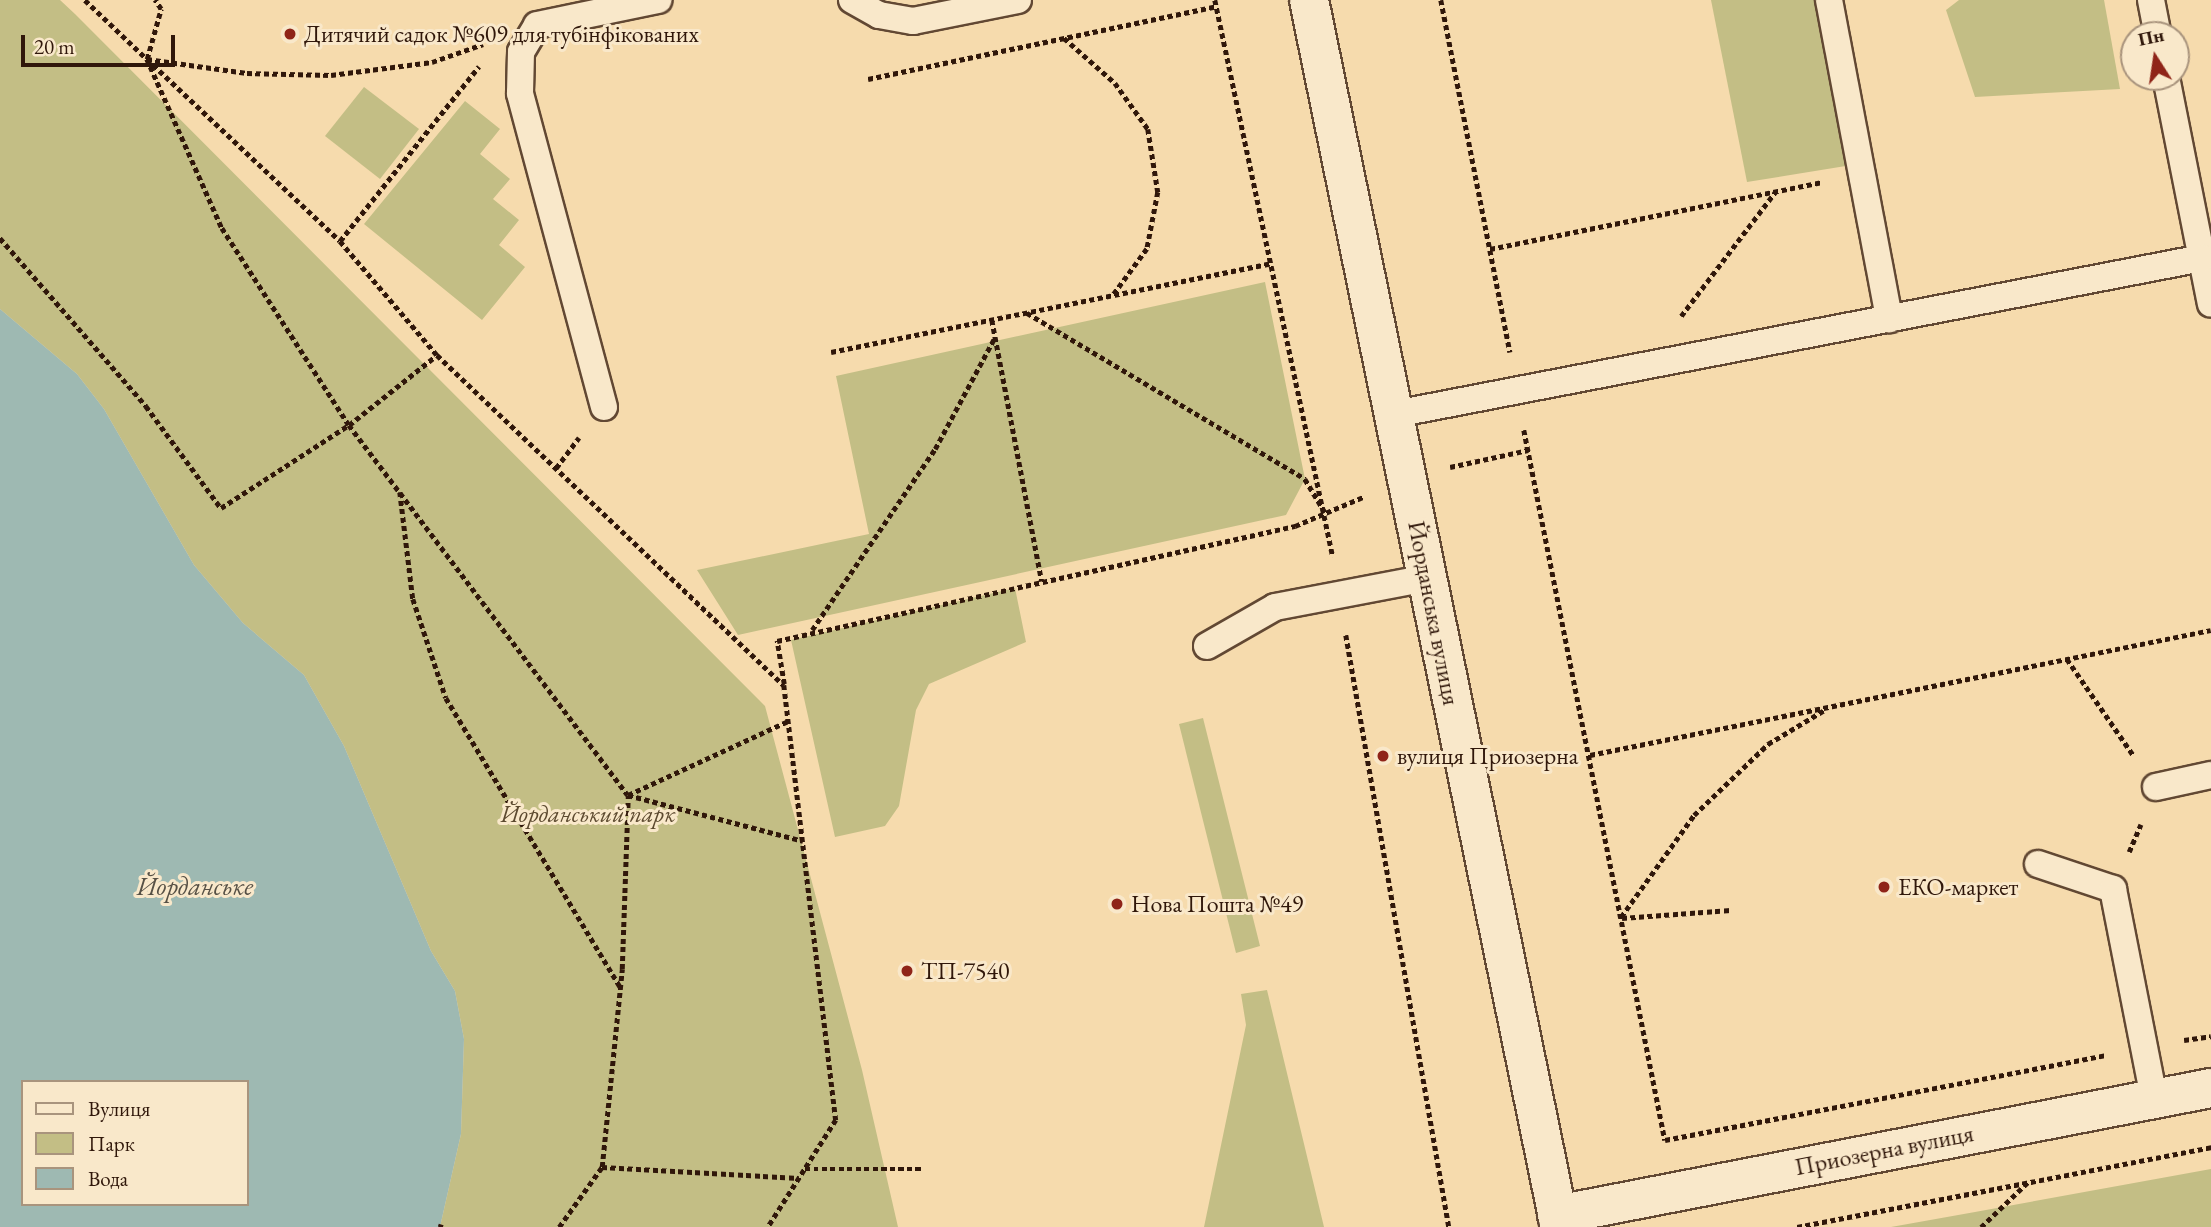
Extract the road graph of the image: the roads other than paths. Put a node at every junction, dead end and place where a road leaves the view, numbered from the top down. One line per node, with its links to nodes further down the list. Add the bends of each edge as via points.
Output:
1 (658, 0): 12 (lane, via 537,25 521,52 520,93)
2 (852, 0): 3 (lane, via 879,15 913,21)
3 (1018, 0)
4 (1309, 0): 13 (main road, Йорданська вулиця)
5 (1829, 0): 11 (lane)
6 (2151, 0): 7 (lane)
7 (2155, 21)
8 (2169, 91): 9 (lane)
9 (2202, 258): 10 (lane); 11 (lane)
10 (2211, 304)
11 (1889, 319): 13 (lane)
12 (604, 407)
13 (1395, 414): 14 (main road, Йорданська вулиця)
14 (1427, 578): 15 (lane, via 1275,607); 21 (main road, Йорданська вулиця)
15 (1207, 646)
16 (2211, 775): 17 (lane)
17 (2156, 787)
18 (2038, 863): 20 (lane, via 2113,889)
19 (2211, 1088): 20 (main road, Приозерна вулиця)
20 (2154, 1098): 21 (main road, Приозерна вулиця)
21 (1558, 1221)

